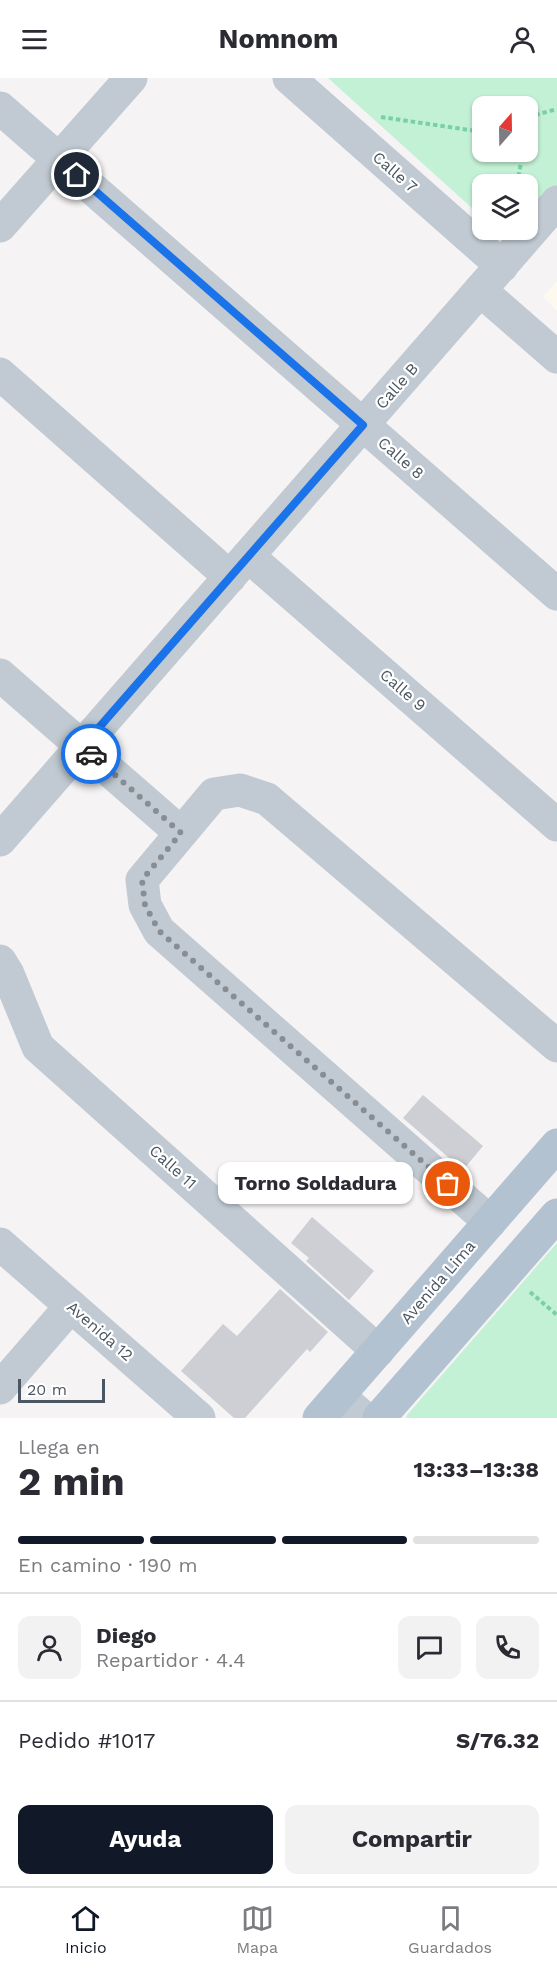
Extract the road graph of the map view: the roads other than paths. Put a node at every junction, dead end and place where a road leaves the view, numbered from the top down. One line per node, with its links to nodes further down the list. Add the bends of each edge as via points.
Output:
1 (131, 78): 4 (street)
2 (289, 78): 7 (street, Calle 7)
3 (0, 108): 4 (street, Calle 8)
4 (59, 160): 6 (street); 11 (street, Calle 8)
5 (551, 220): 7 (street, Calle B)
6 (0, 226)
7 (502, 266): 8 (street, Calle B)
8 (480, 290): 9 (street); 11 (street, Calle B)
9 (557, 357)
10 (0, 374): 12 (street, Calle 9)
11 (363, 425): 12 (street, Calle B); 13 (street, Calle 8)
12 (239, 566): 15 (street, Calle B); 16 (street, Calle 9)
13 (557, 594)
14 (0, 675): 15 (street)
15 (82, 747): 17 (street); 18 (street, Calle B)
16 (557, 825)
17 (181, 833): 20 (street, via 214,794 240,790 267,799); 23 (street, via 142,880 145,905 159,931)
18 (0, 840)
19 (0, 961): 26 (street, Calle 11, via 38,1047)
20 (557, 1046)
21 (557, 1145): 23 (main road, Avenida Lima)
22 (557, 1215): 31 (main road)
23 (490, 1222): 26 (main road, Avenida Lima)
24 (0, 1244): 25 (street, Avenida 12)
25 (71, 1306): 27 (street); 29 (street, Avenida 12)
26 (378, 1351): 28 (main road, Avenida Lima)
27 (0, 1388)
28 (329, 1407): 30 (street)
29 (199, 1418)
30 (364, 1418)
31 (379, 1418)

